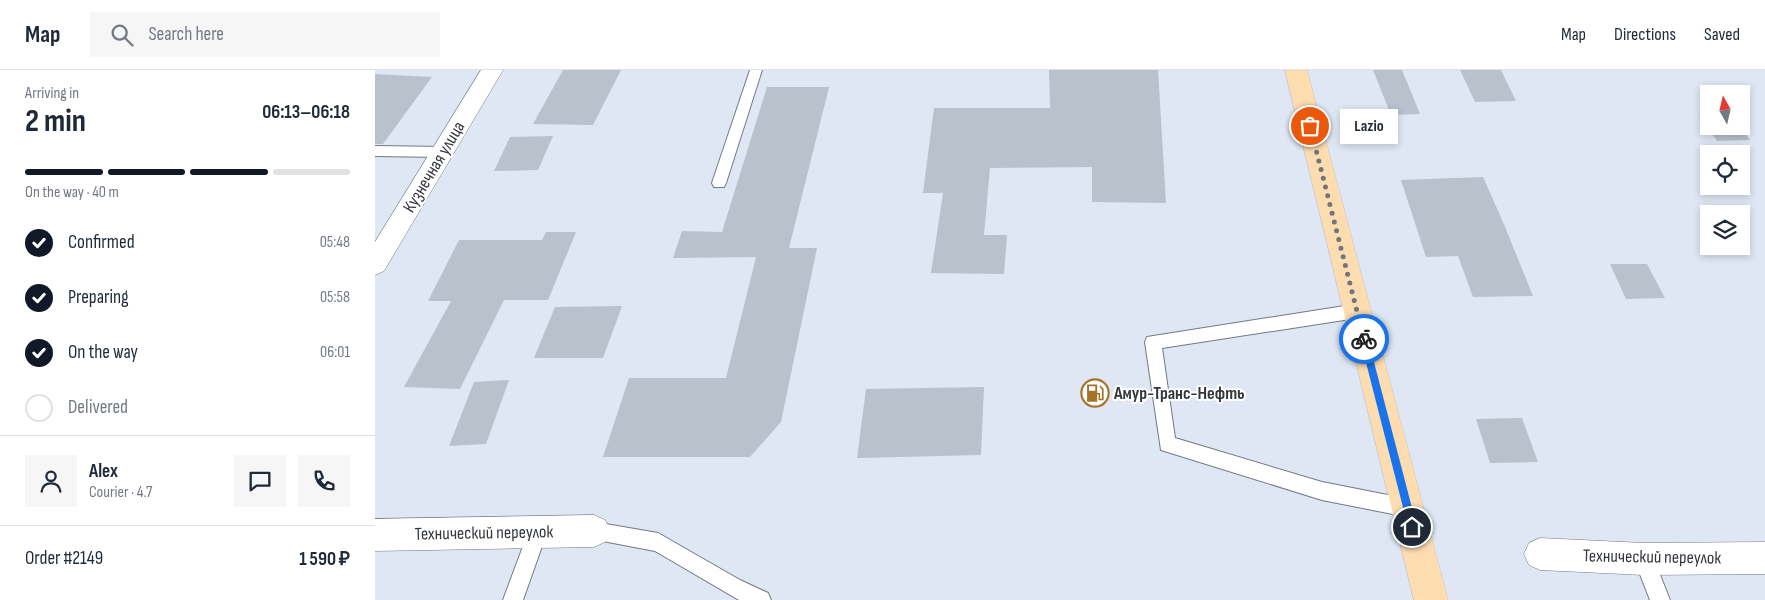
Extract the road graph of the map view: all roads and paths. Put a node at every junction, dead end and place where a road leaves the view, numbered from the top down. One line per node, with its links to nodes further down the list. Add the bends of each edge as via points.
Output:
1 (492, 70): 5 (street, Кузнечная улица)
2 (756, 70): 6 (lane)
3 (1296, 70): 8 (main road)
4 (375, 151): 5 (lane)
5 (444, 152): 7 (street, Кузнечная улица)
6 (719, 183)
7 (375, 264)
8 (1357, 311): 9 (main road); 9 (lane, via 1153,342 1167,444 1322,491)
9 (1408, 508): 18 (main road)
10 (593, 531): 11 (street, Технический переулок); 17 (lane, via 659,542 733,587)
11 (538, 532): 12 (street, Технический переулок); 16 (lane)
12 (375, 535)
13 (1540, 554): 15 (street, Технический переулок)
14 (1765, 558): 15 (street, Технический переулок)
15 (1644, 559): 19 (lane)
16 (513, 600)
17 (761, 600)
18 (1431, 600)
19 (1660, 600)

